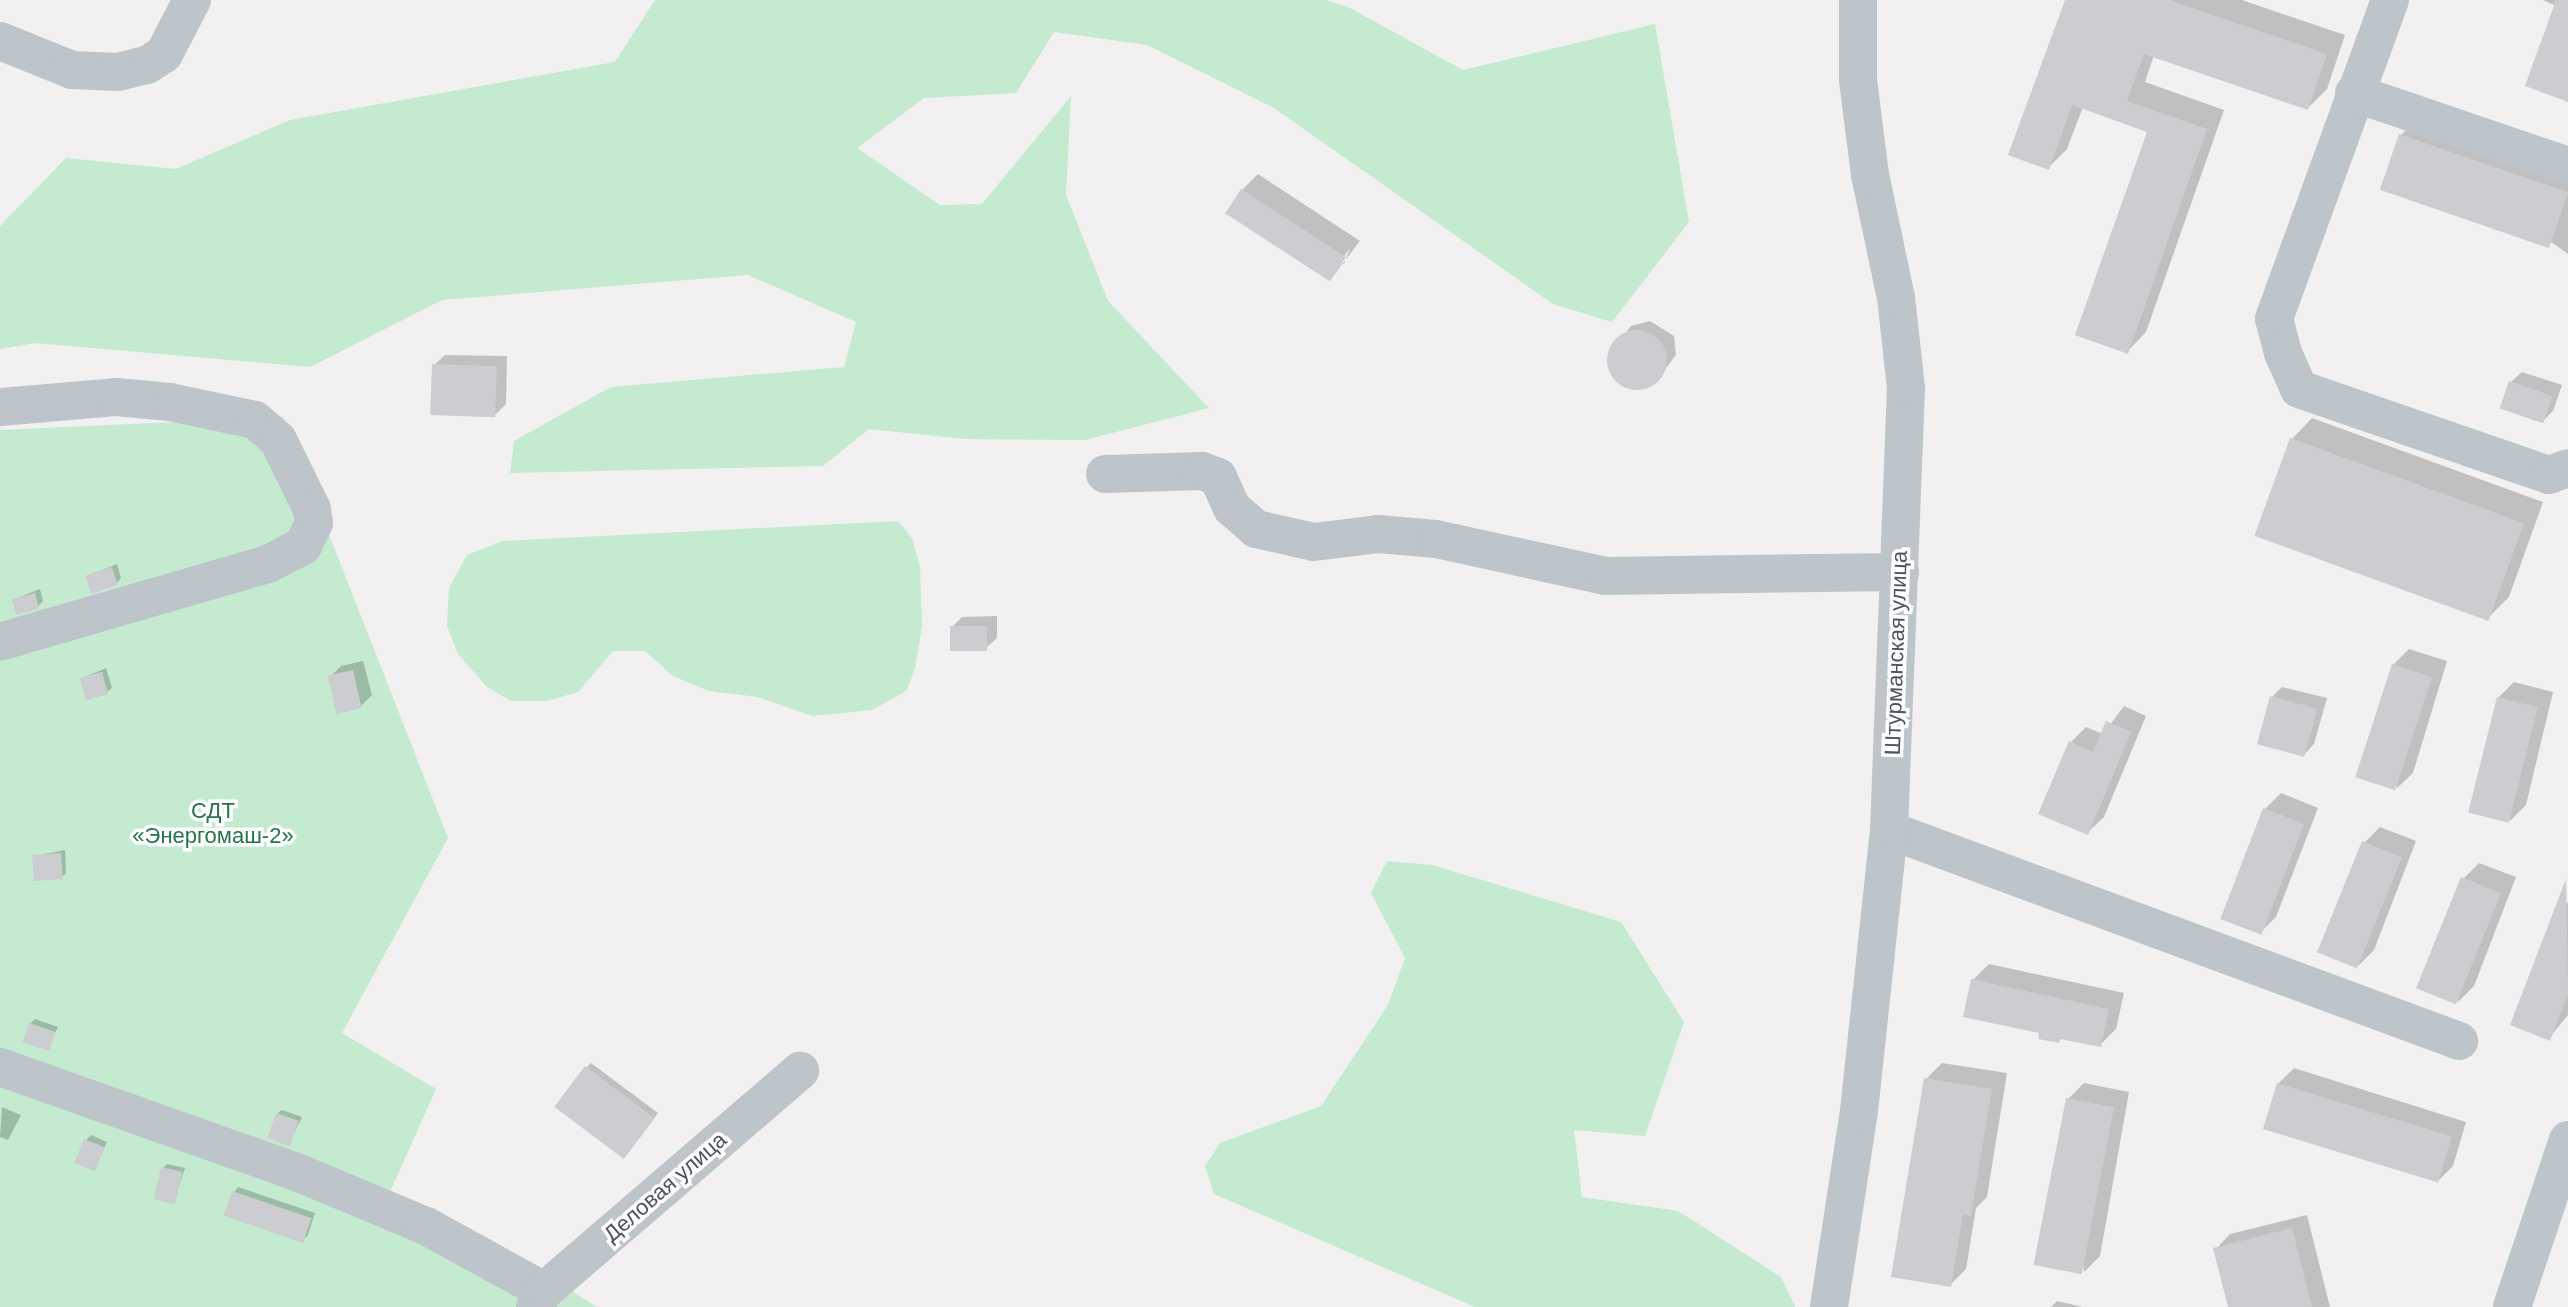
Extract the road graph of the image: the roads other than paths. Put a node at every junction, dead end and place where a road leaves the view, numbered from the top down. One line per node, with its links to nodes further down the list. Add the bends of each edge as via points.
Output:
1 (192, 0): 4 (street, via 164,54 147,65 118,72 72,70)
2 (1858, 0): 10 (street, Штурманская улица, via 1858,80 1906,388)
3 (2390, 0): 5 (street)
4 (0, 41)
5 (2354, 93): 6 (street); 8 (street, via 2274,319 2299,389 2549,475)
6 (2568, 166)
7 (0, 407): 11 (street, via 116,397 255,420 278,440 314,523 303,546 268,564)
8 (2568, 468)
9 (1105, 474): 10 (street, via 1202,471 1218,477 1232,508 1256,529 1314,542 1378,534 1436,539 1605,576)
10 (1900, 572): 12 (street, Штурманская улица)
11 (0, 642)
12 (1889, 830): 13 (street); 18 (street, Штурманская улица, via 1859,1111)
13 (2459, 1041)
14 (0, 1067): 17 (street, via 314,1178 426,1226)
15 (800, 1071): 17 (street, Деловая улица)
16 (2568, 1140): 19 (street)
17 (539, 1299)
18 (1829, 1307)
19 (2512, 1307)

